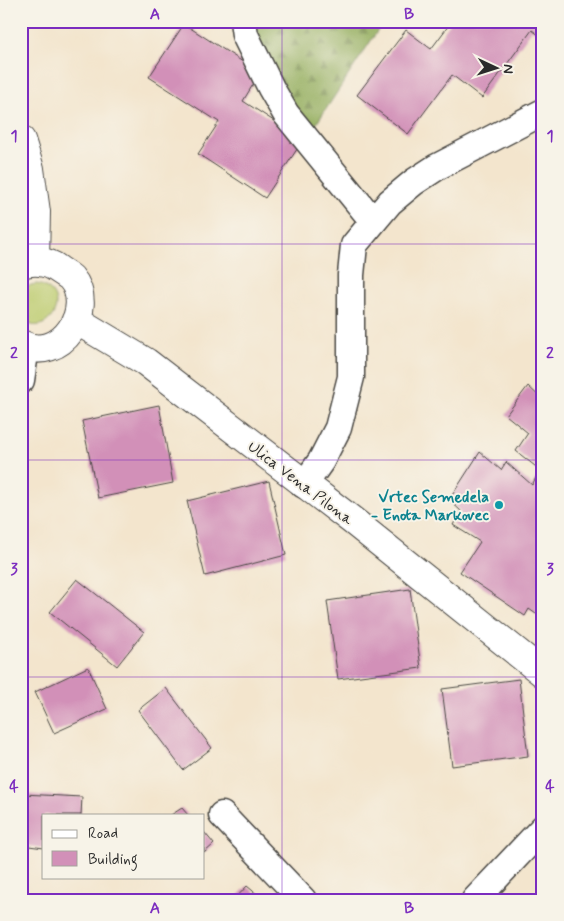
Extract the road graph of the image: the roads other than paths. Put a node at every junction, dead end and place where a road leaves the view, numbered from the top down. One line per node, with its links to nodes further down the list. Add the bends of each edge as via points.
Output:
1 (243, 21): 4 (street, via 270,88 286,114)
2 (543, 112): 4 (street, via 437,167 390,202)
3 (21, 140): 5 (street, via 30,169 36,212)
4 (373, 221): 9 (street, via 354,246 351,377 338,428)
5 (28, 262): 6 (street, via 54,266 71,278 78,291 80,308)
6 (76, 320): 7 (street, via 68,336 56,346 38,349); 9 (street, Ulica Vena Pilona, via 146,362)
7 (24, 345): 8 (street)
8 (21, 380)
9 (304, 485): 10 (street, Ulica Vena Pilona)
10 (543, 673)
11 (222, 815): 13 (street)
12 (543, 828): 14 (street)
13 (303, 900)
14 (475, 900)

